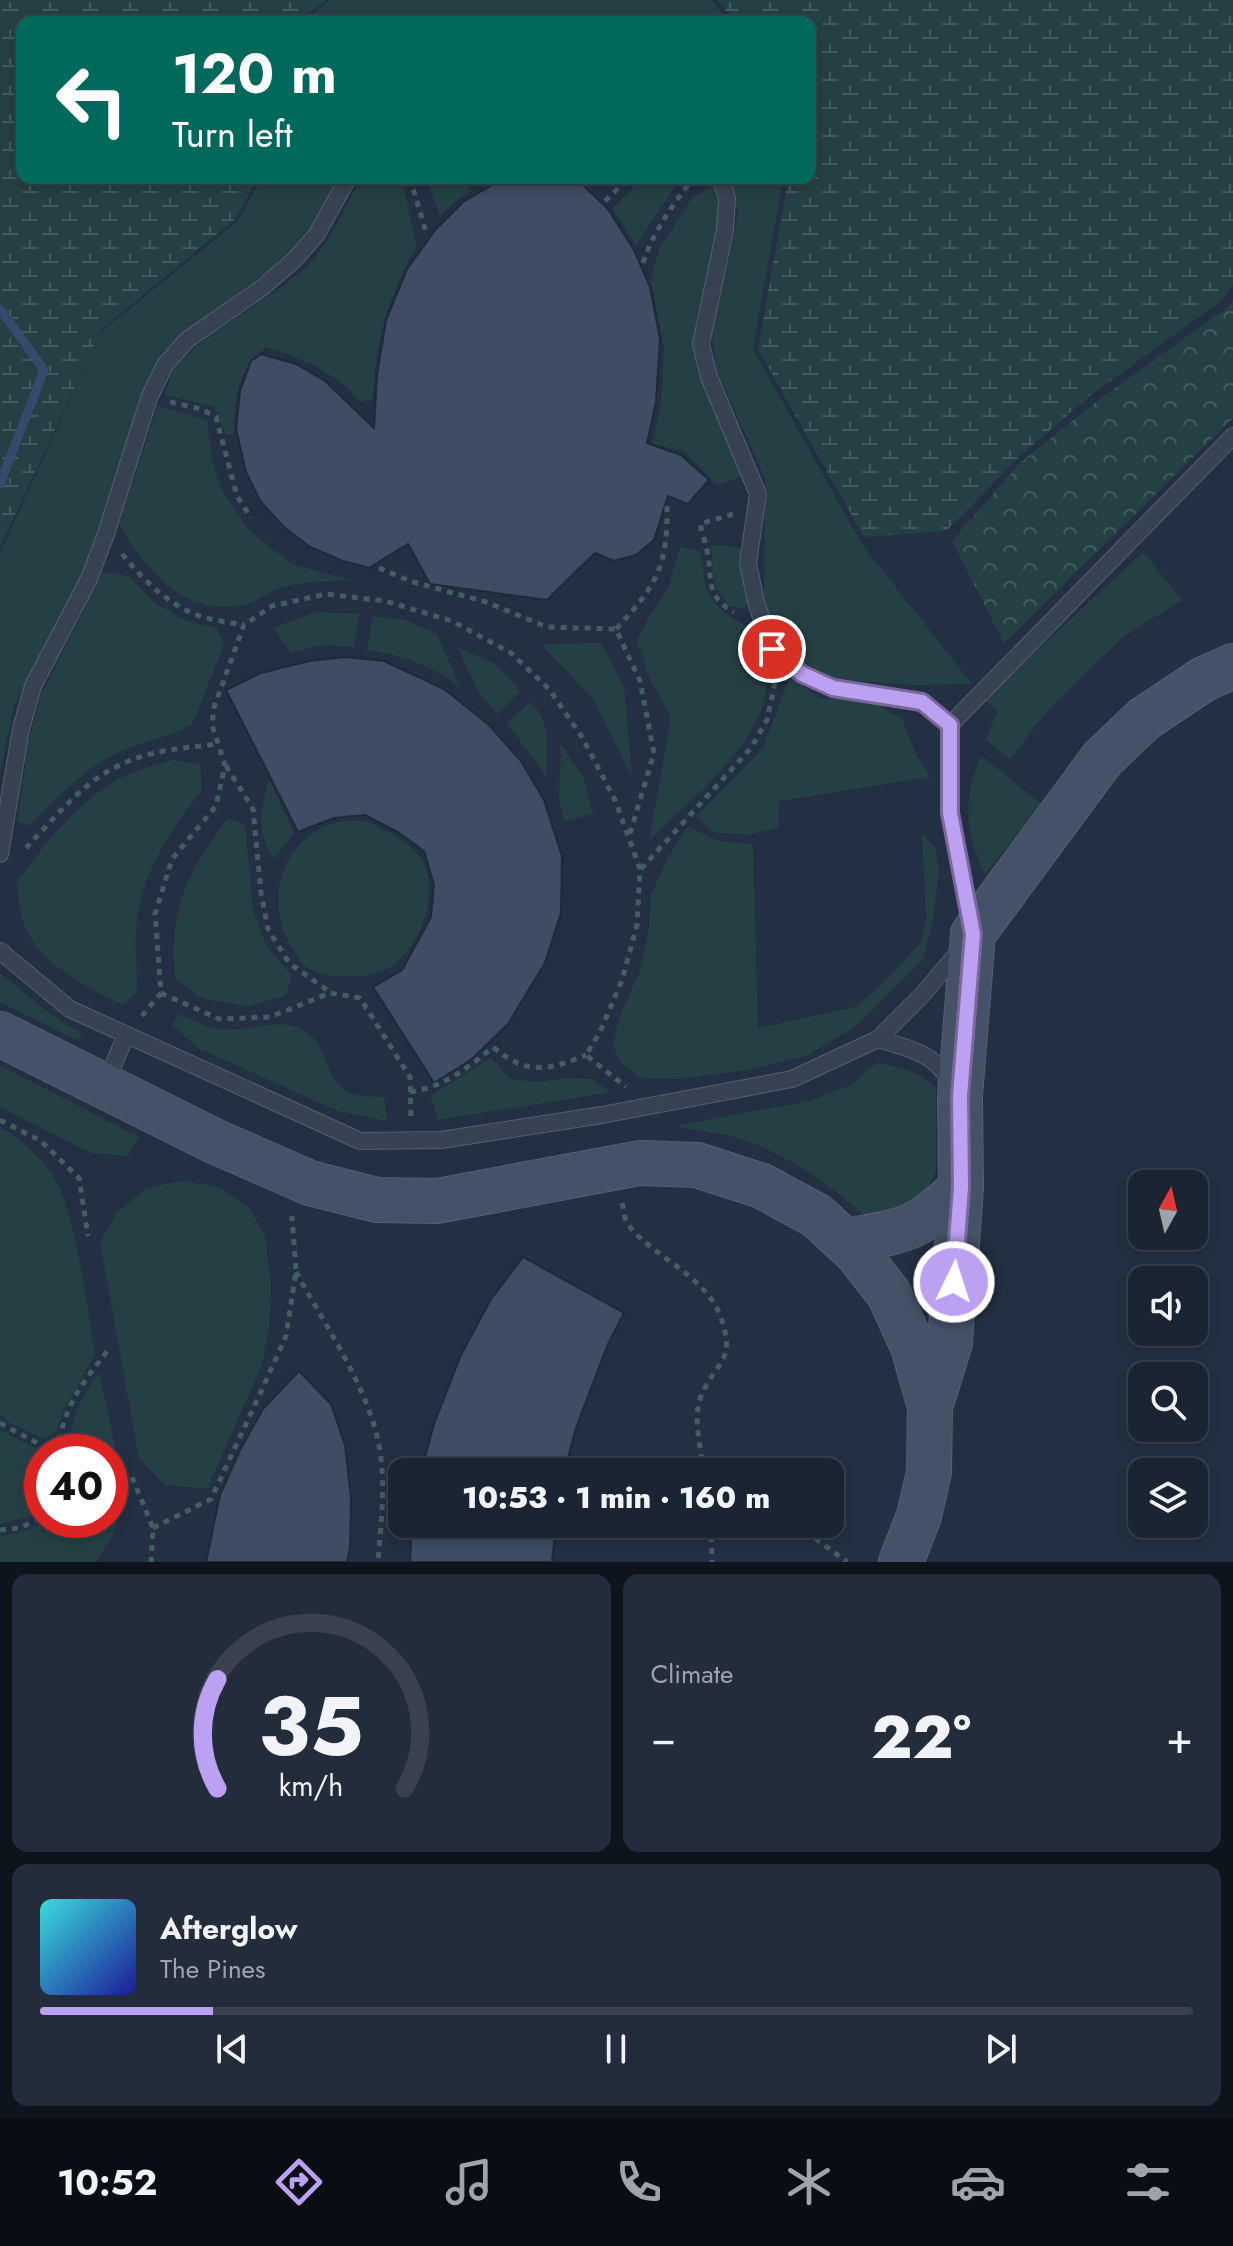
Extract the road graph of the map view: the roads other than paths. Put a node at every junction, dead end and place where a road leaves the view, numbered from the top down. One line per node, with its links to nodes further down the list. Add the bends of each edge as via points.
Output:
1 (345, 184): 6 (lane, via 317,234 294,260 187,340 165,365 149,398 89,579 33,686)
2 (723, 184): 5 (lane, via 725,230 701,344 709,377 758,494 748,563 772,649 802,674 833,688 922,702)
3 (1233, 436): 5 (lane)
4 (1233, 666): 7 (street, via 1144,719 1102,759)
5 (950, 725): 7 (lane, via 950,813)
6 (0, 854)
7 (973, 934): 11 (lane); 13 (street)
8 (0, 951): 10 (lane, via 70,1009)
9 (0, 1034): 12 (street)
10 (126, 1035): 11 (lane, via 360,1141 441,1140 792,1079); 12 (lane)
11 (878, 1039): 13 (lane, via 922,1052 943,1069)
12 (104, 1086): 15 (street, via 310,1183 377,1200 437,1201 640,1163 697,1165 762,1186 817,1216)
13 (960, 1096): 14 (street)
14 (961, 1187): 15 (street, via 936,1213 906,1231); 16 (street, via 950,1343)
15 (845, 1241): 16 (street, via 889,1294 913,1347)
16 (930, 1407): 17 (street, via 929,1472)
17 (901, 1559)

